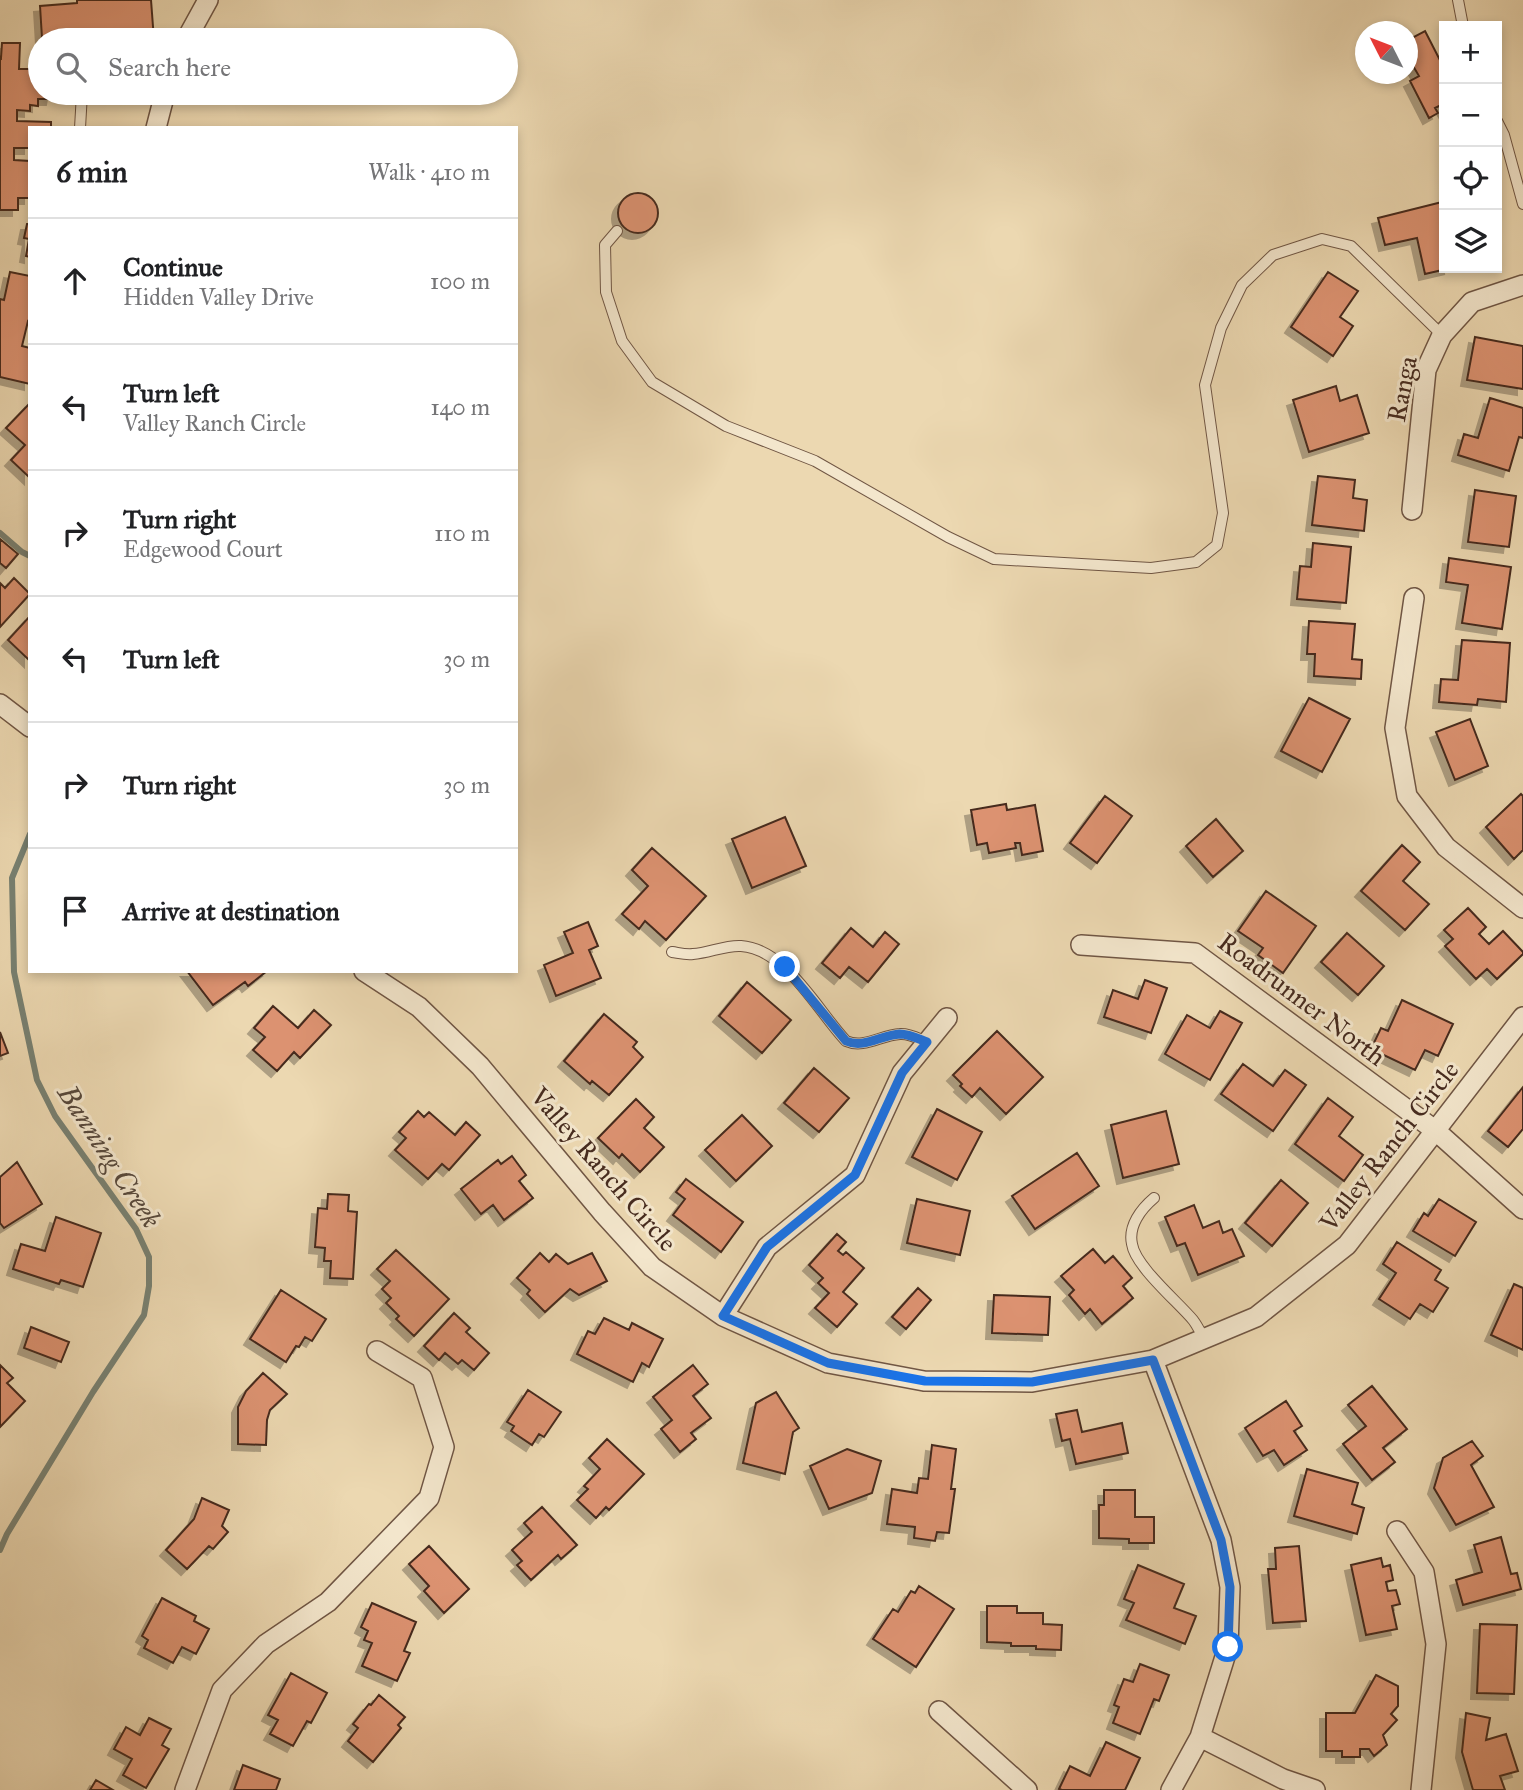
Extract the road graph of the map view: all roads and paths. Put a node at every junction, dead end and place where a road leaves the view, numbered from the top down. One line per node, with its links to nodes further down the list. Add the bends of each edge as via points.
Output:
1 (1458, 0): 3 (lane)
2 (205, 3): 4 (street)
3 (1462, 21)
4 (192, 28)
5 (81, 105): 7 (lane)
6 (162, 105): 8 (street)
7 (80, 126)
8 (157, 126)
9 (1502, 131): 10 (lane)
10 (1523, 204)
11 (617, 231): 13 (lane, via 605,245 606,292 621,341 652,382 726,426 815,461 994,559 1151,568 1196,562 1217,545 1223,513 1205,386 1221,328 1242,285 1273,255 1322,239 1351,246)
12 (1523, 285): 13 (street, Ranga, via 1472,302)
13 (1442, 335): 14 (street, Ranga, via 1426,370)
14 (1412, 510)
15 (1414, 598): 18 (street, via 1395,728 1408,796 1446,847)
16 (0, 704): 17 (street)
17 (28, 725)
18 (1523, 908)
19 (1081, 945): 25 (street, Roadrunner North, via 1195,953)
20 (672, 952): 24 (lane, via 690,955 751,947 785,967 846,1041 863,1043 901,1034)
21 (367, 973): 28 (street, Valley Ranch Circle, via 419,1007 480,1066 652,1267)
22 (1523, 1017): 25 (street, Valley Ranch Circle)
23 (947, 1018): 24 (street)
24 (927, 1042): 28 (street, via 902,1073 855,1175 767,1247)
25 (1436, 1131): 27 (street, Roadrunner North); 29 (street, Valley Ranch Circle, via 1348,1245 1256,1317)
26 (1154, 1198): 29 (lane, via 1137,1219 1132,1247)
27 (1523, 1209)
28 (723, 1316): 31 (street, Valley Ranch Circle, via 828,1363 925,1381 1032,1382)
29 (1204, 1338): 31 (street, Valley Ranch Circle)
30 (377, 1351): 35 (street, via 422,1378 444,1447 429,1498 328,1602 267,1644 222,1690)
31 (1153, 1360): 34 (street, via 1221,1540 1230,1587 1228,1647)
32 (1397, 1531): 39 (street, via 1423,1572 1436,1644)
33 (939, 1711): 36 (street)
34 (1200, 1737): 37 (street); 38 (street)
35 (184, 1790)
36 (1027, 1790)
37 (1171, 1790)
38 (1315, 1790)
39 (1420, 1790)

